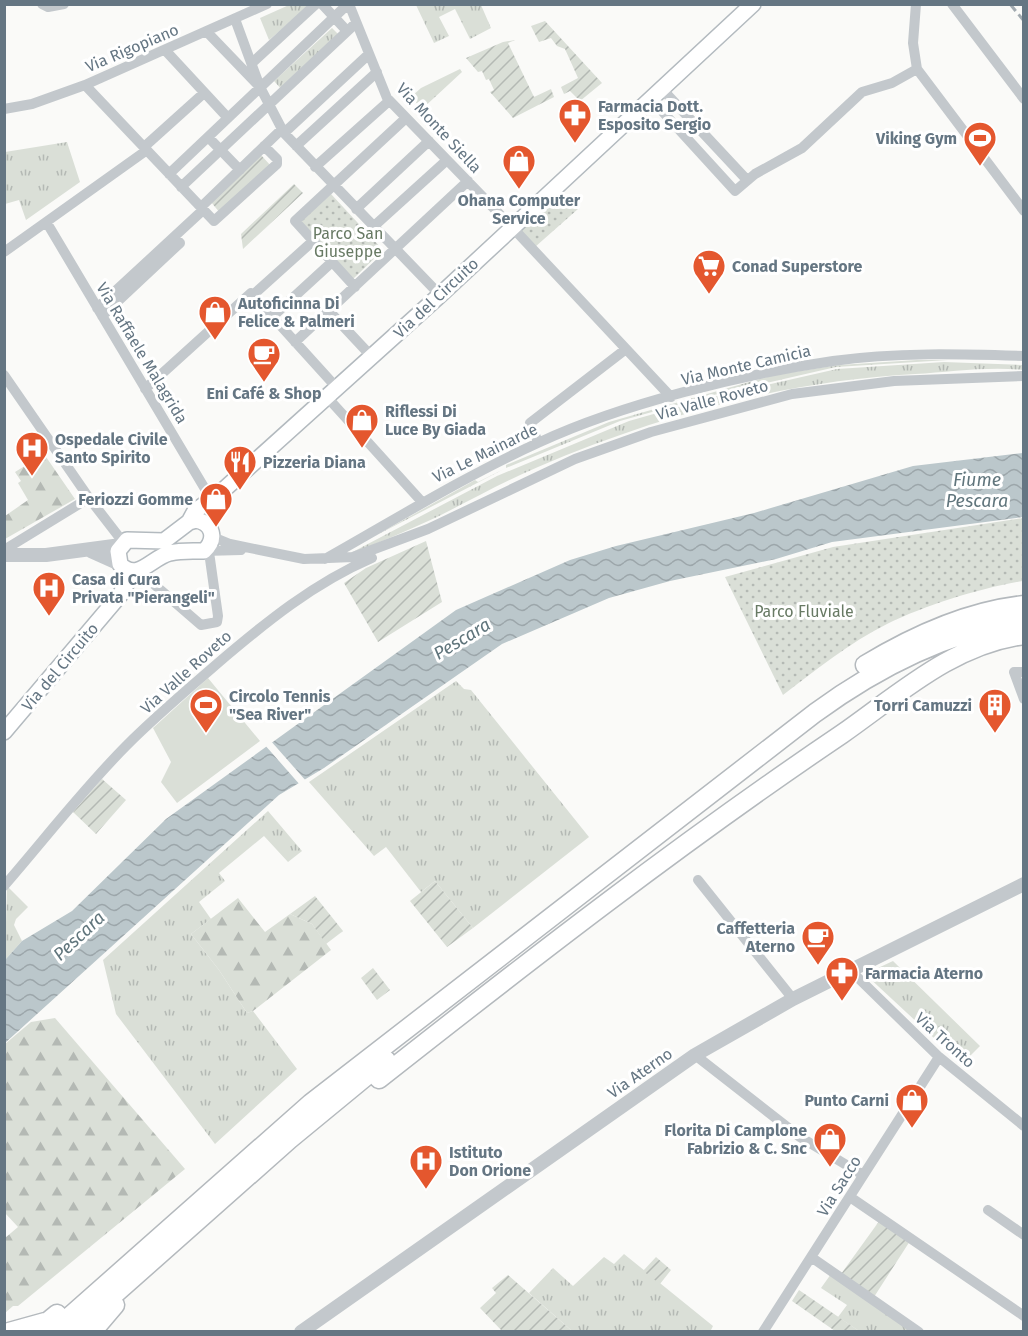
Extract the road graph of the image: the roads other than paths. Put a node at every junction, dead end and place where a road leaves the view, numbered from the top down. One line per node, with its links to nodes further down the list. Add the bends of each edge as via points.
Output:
1 (42, 4): 2 (street)
2 (64, 4)
3 (267, 4): 10 (street, Via Rigopiano)
4 (315, 4): 17 (street)
5 (322, 4): 11 (street)
6 (348, 4): 11 (street); 12 (street, Via Monte Siella)
7 (753, 4): 23 (main road, Via del Circuito)
8 (916, 4): 18 (street, via 913,43)
9 (952, 4): 24 (street)
10 (241, 13): 14 (street, Via Rigopiano); 17 (street)
11 (334, 17): 13 (street); 21 (street)
12 (356, 23): 13 (street); 16 (street, Via Monte Siella)
13 (348, 31): 26 (street)
14 (207, 32): 15 (street, Via Rigopiano); 21 (street)
15 (165, 50): 20 (street, Via Rigopiano); 22 (street)
16 (369, 54): 19 (street, Via Monte Siella); 30 (street)
17 (253, 62): 21 (street)
18 (917, 69): 41 (street, via 892,83 862,92 802,148); 47 (street)
19 (377, 72): 25 (street, Via Monte Siella); 34 (street)
20 (84, 85): 27 (street, Via Rigopiano, via 32,104); 35 (street)
21 (260, 87): 26 (street); 28 (street)
22 (204, 93): 28 (street); 35 (street)
23 (656, 94): 41 (street); 41 (street, via 735,191); 50 (main road, Via del Circuito)
24 (1023, 99)
25 (389, 101): 29 (street, Via Monte Siella); 38 (street)
26 (269, 105): 30 (street); 36 (street)
27 (4, 109)
28 (228, 118): 31 (street)
29 (406, 118): 32 (street, Via Monte Siella); 43 (street)
30 (283, 131): 33 (street); 34 (street)
31 (208, 136): 36 (street); 40 (street)
32 (429, 141): 37 (street, Via Monte Siella); 46 (street)
33 (264, 146): 39 (street); 45 (street, via 277,164 214,220)
34 (296, 146): 38 (street)
35 (146, 149): 40 (street); 48 (street)
36 (221, 150): 39 (street); 44 (street)
37 (447, 160): 42 (street, Via Monte Siella); 49 (street)
38 (315, 167): 43 (street)
39 (240, 170): 45 (street)
40 (169, 174): 44 (street)
41 (747, 180)
42 (468, 181): 50 (street, Via Monte Siella); 52 (street)
43 (333, 186): 46 (street); 51 (street, via 294,220)
44 (181, 187): 45 (street)
45 (202, 208): 59 (street)
46 (356, 209): 49 (street)
47 (1023, 211)
48 (47, 223): 53 (street); 59 (street, Via Raffaele Malagrida)
49 (373, 227): 52 (street)
50 (512, 227): 57 (main road, Via del Circuito); 62 (street, Via Monte Camicia)
51 (313, 241): 54 (street); 56 (street)
52 (395, 249): 55 (street); 57 (street)
53 (4, 252)
54 (332, 262): 55 (street); 60 (street)
55 (355, 287): 58 (street)
56 (252, 294): 60 (street); 67 (street)
57 (440, 294): 64 (main road, Via del Circuito)
58 (329, 311): 61 (street); 64 (street)
59 (100, 312): 67 (street, Via Raffaele Malagrida)
60 (272, 317): 61 (street)
61 (295, 342): 68 (street)
62 (626, 349): 69 (street, Via Monte Camicia); 70 (street, via 530,423)
63 (1023, 356): 69 (street, Via Monte Camicia, via 924,355 834,360)
64 (372, 357): 68 (main road, Via del Circuito)
65 (4, 375): 72 (street)
66 (1023, 376): 75 (street, Via Valle Roveto, via 894,381 792,394 651,432 575,459)
67 (145, 389): 71 (street, Via Raffaele Malagrida)
68 (332, 393): 71 (main road, Via del Circuito); 73 (street)
69 (671, 397): 70 (street, Via Le Mainarde)
70 (538, 442): 73 (street, Via Le Mainarde)
71 (215, 496): 74 (main road, Via del Circuito, via 195,511); 77 (main road)
72 (89, 498): 78 (street); 79 (street)
73 (422, 502): 83 (street, Via Le Mainarde)
74 (189, 522): 76 (main road, Via del Circuito, via 164,541); 77 (main road, via 202,521)
75 (428, 529): 83 (street, Via Valle Roveto, via 359,556); 96 (street, Via Valle Roveto, via 419,537 324,581 253,633 126,746)
76 (142, 541): 78 (main road, via 131,539); 86 (main road, via 150,554)
77 (209, 541): 83 (street); 86 (main road, via 168,554); 86 (street, via 218,616 210,626 201,625)
78 (122, 543): 80 (street); 85 (main road, via 117,554)
79 (4, 550)
80 (91, 551): 82 (street); 85 (street)
81 (4, 555): 82 (street)
82 (24, 556): 84 (street)
83 (328, 560)
84 (4, 562)
85 (120, 564): 86 (main road)
86 (143, 573): 92 (main road, Via del Circuito)
87 (1023, 604): 106 (highway, via 921,635 829,690 402,1018 245,1149)
88 (1023, 620): 93 (highway, via 944,641 865,679 815,713)
89 (1023, 633): 93 (highway, via 937,656 865,693); 104 (highway, via 975,648 924,676 663,859 291,1148)
90 (1023, 672): 91 (street, via 1014,672)
91 (1023, 699)
92 (4, 732)
93 (609, 878): 104 (highway); 106 (highway, via 311,1103)
94 (698, 880): 98 (street)
95 (1023, 884): 97 (street, Via Aterno)
96 (4, 886)
97 (850, 970): 98 (street, Via Aterno); 100 (street, Via Tronto)
98 (793, 999): 99 (street, Via Aterno)
99 (695, 1055): 105 (street, via 800,1137); 116 (street, Via Aterno)
100 (939, 1057): 102 (street, Via Tronto); 105 (street, Via Sacco)
101 (1023, 1110): 102 (street)
102 (1014, 1118): 103 (street, Via Tronto)
103 (1023, 1126)
104 (278, 1149): 111 (highway)
105 (863, 1175): 107 (street, Via Sacco)
106 (223, 1179): 113 (highway, via 130,1260)
107 (850, 1197): 110 (street, Via Sacco); 112 (street)
108 (988, 1210): 109 (street)
109 (1023, 1235)
110 (811, 1257): 117 (street, Via Sacco); 118 (street)
111 (152, 1261): 114 (highway); 115 (highway, via 146,1275)
112 (1023, 1316)
113 (33, 1329)
114 (72, 1332)
115 (92, 1332)
116 (301, 1332)
117 (763, 1332)
118 (920, 1332)

